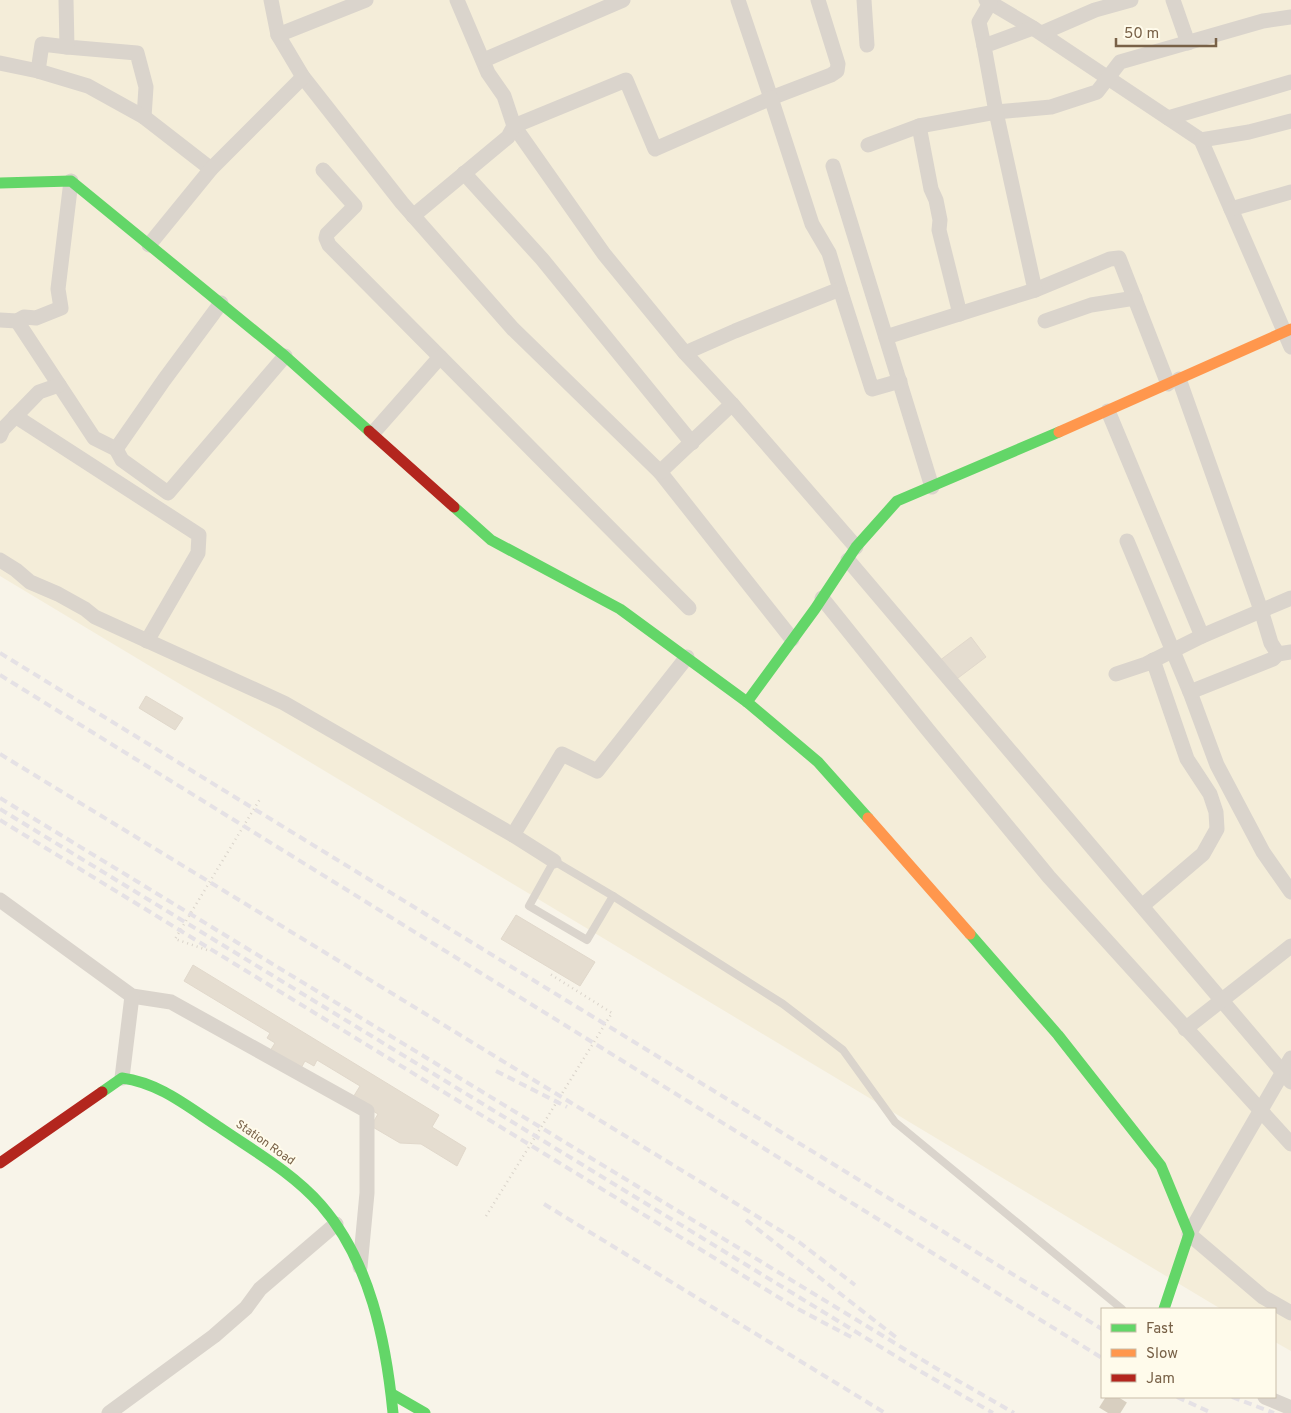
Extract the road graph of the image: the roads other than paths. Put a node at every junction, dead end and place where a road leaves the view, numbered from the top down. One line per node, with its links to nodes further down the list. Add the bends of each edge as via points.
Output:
1 (66, 0): 19 (street)
2 (271, 0): 15 (street)
3 (366, 0): 15 (street)
4 (457, 0): 20 (street)
5 (623, 0): 20 (street)
6 (738, 0): 26 (street)
7 (818, 0): 26 (street, via 838,64 837,71)
8 (864, 0): 17 (street)
9 (1131, 0): 12 (street)
10 (1173, 0): 16 (street)
11 (988, 1): 14 (street); 18 (street, via 979,22)
12 (1093, 5): 14 (street)
13 (1291, 17): 16 (street, via 1263,21)
14 (1038, 31): 18 (street); 24 (street)
15 (278, 35): 23 (street)
16 (1188, 42): 24 (street, via 1120,62)
17 (867, 45)
18 (984, 46): 27 (street)
19 (67, 47): 22 (street, via 42,44); 28 (street, via 136,53 146,87)
20 (484, 60): 31 (street, via 488,73 504,96)
21 (0, 63): 22 (street)
22 (38, 71): 28 (street, via 88,86)
23 (303, 77): 36 (street); 43 (street)
24 (1108, 78): 27 (street, via 1097,92 1051,107); 29 (street)
25 (1291, 82): 29 (street)
26 (771, 98): 31 (street, via 655,149 626,80); 45 (street, via 812,224 829,253)
27 (996, 112): 32 (street); 46 (street)
28 (144, 117): 36 (street)
29 (1168, 118): 33 (street)
30 (1291, 121): 33 (street)
31 (514, 126): 38 (street, via 508,136); 56 (street, via 604,254)
32 (919, 126): 34 (street); 49 (street, via 940,220 939,230)
33 (1201, 140): 42 (street)
34 (868, 145)
35 (833, 166): 54 (street)
36 (211, 169): 44 (street)
37 (323, 170): 58 (street, via 355,206 329,232 327,242)
38 (464, 173): 43 (street); 67 (street, via 542,260)
39 (71, 181): 40 (street); 44 (street); 51 (street, via 58,289 61,308 36,318 24,317)
40 (0, 183)
41 (1291, 192): 42 (street)
42 (1231, 209): 53 (street)
43 (413, 216): 69 (street, via 512,328)
44 (149, 245): 48 (street)
45 (840, 289): 56 (street); 59 (street, via 872,389)
46 (1035, 290): 47 (street, via 1119,258); 49 (street)
47 (1135, 298): 52 (street, via 1091,305); 60 (street)
48 (221, 303): 57 (street); 68 (street)
49 (960, 314): 54 (street)
50 (0, 320): 51 (street)
51 (17, 321): 61 (street)
52 (1045, 321)
53 (1288, 331): 55 (street); 60 (street)
54 (886, 337): 59 (street)
55 (1291, 347)
56 (685, 353): 62 (street)
57 (285, 356): 65 (street); 71 (street)
58 (440, 357): 65 (street); 78 (street)
59 (900, 381): 70 (street)
60 (1174, 382): 63 (street); 79 (street)
61 (59, 385): 64 (street, via 39,392); 68 (street, via 94,438)
62 (732, 404): 67 (street); 74 (street)
63 (1108, 411): 70 (street); 80 (street)
64 (15, 416): 66 (street); 72 (street)
65 (373, 433): 85 (street, via 491,540 620,609)
66 (0, 436)
67 (692, 443): 69 (street)
68 (116, 449): 71 (street, via 122,460)
69 (660, 472): 81 (street)
70 (932, 487): 74 (street, via 897,501)
71 (168, 493): 72 (street)
72 (160, 510): 82 (street, via 199,535 198,553)
73 (1127, 542): 83 (street)
74 (852, 553): 76 (street); 95 (street)
75 (0, 560): 82 (street, via 30,582)
76 (822, 598): 81 (street); 99 (street, via 1049,877)
77 (1291, 598): 79 (street)
78 (689, 608)
79 (1261, 610): 80 (street); 84 (street, via 1271,643)
80 (1202, 636): 83 (street)
81 (792, 639): 89 (street)
82 (147, 641): 90 (street, via 284,703)
83 (1172, 650): 86 (street); 88 (street)
84 (1285, 653): 88 (street)
85 (687, 656): 89 (street); 90 (street, via 597,770 562,754)
86 (1153, 660): 87 (street); 95 (street, via 1187,759 1210,794 1217,829 1203,854)
87 (1116, 674)
88 (1190, 692): 92 (street, via 1217,765 1263,852)
89 (747, 702): 107 (street, via 818,762 1058,1035 1160,1166)
90 (513, 835): 91 (street)
91 (554, 861): 93 (lane); 93 (lane, via 528,906 586,940)
92 (1291, 892)
93 (613, 896): 109 (lane, via 783,1004 843,1050 895,1122)
94 (0, 900): 97 (street)
95 (1142, 906): 98 (street)
96 (1291, 946): 98 (street)
97 (132, 996): 102 (street); 108 (street, via 171,1002 367,1111 367,1193)
98 (1222, 1000): 99 (street); 101 (street)
99 (1185, 1029): 103 (street)
100 (1291, 1058): 101 (street)
101 (1287, 1077): 103 (street)
102 (122, 1078): 105 (street); 106 (street, Station Road, via 154,1087 226,1132 298,1183)
103 (1261, 1109): 104 (street); 107 (street)
104 (1291, 1144)
105 (0, 1164)
106 (336, 1224): 108 (street, Station Road); 115 (street, via 260,1289 246,1308 214,1336)
107 (1189, 1234): 110 (street); 111 (street, via 1263,1297)
108 (360, 1269): 112 (street, Station Road, via 375,1316)
109 (1121, 1308)
110 (1164, 1308)
111 (1291, 1313)
112 (392, 1394): 116 (street, Station Road); 117 (street)
113 (1267, 1398): 114 (street)
114 (1291, 1408)
115 (109, 1413)
116 (393, 1413)
117 (425, 1413)

